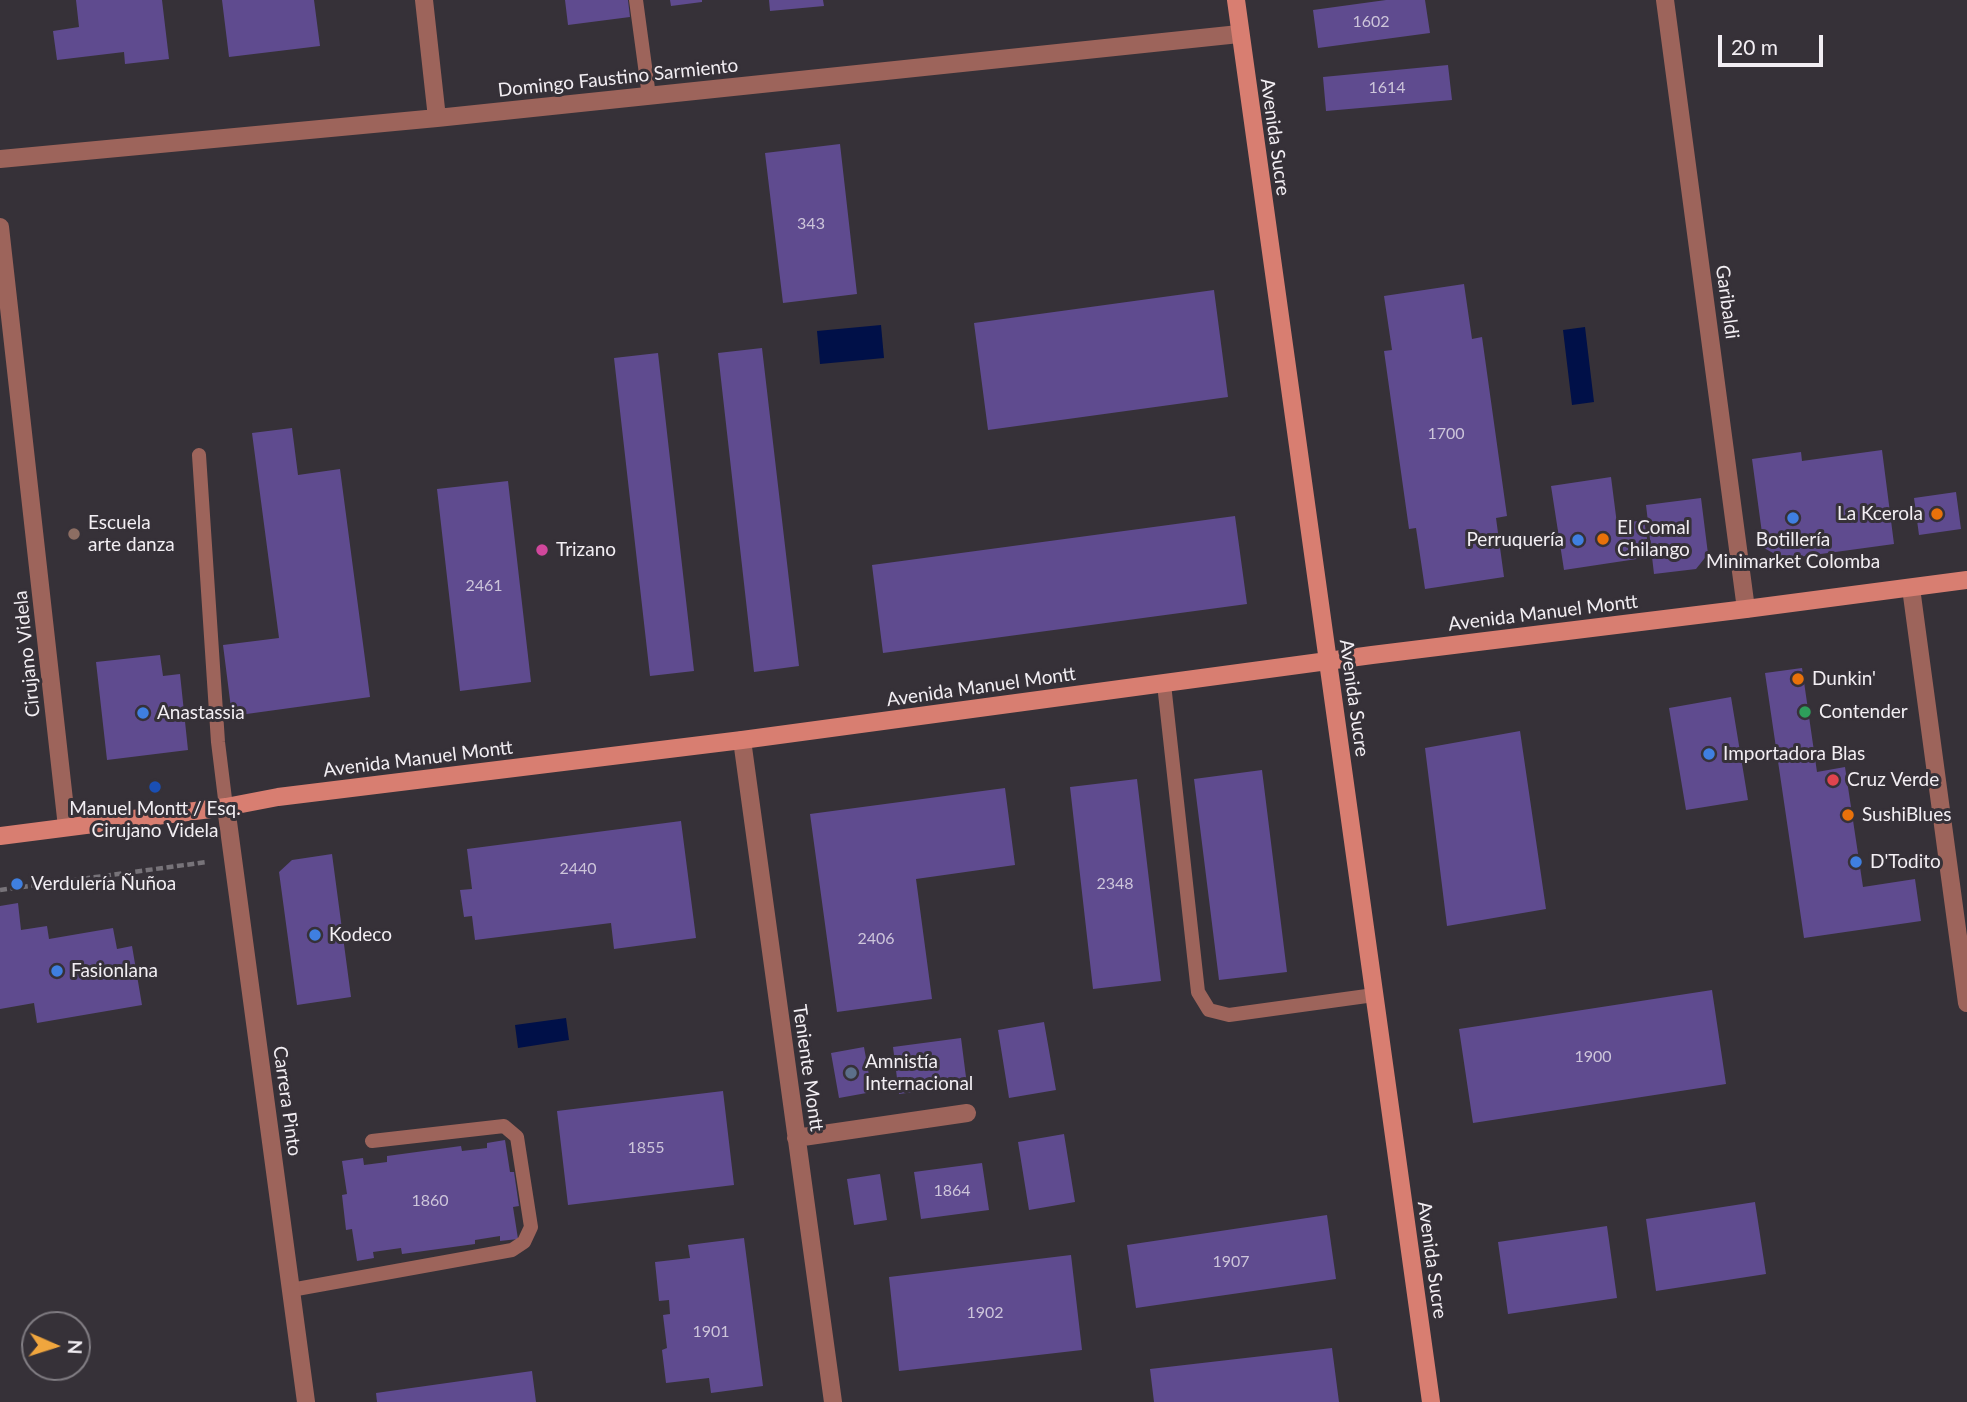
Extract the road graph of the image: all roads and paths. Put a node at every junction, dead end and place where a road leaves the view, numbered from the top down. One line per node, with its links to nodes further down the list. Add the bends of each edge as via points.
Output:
1 (424, 0): 7 (street)
2 (636, 0): 6 (lane)
3 (1236, 0): 5 (main road, Avenida Sucre)
4 (1665, 0): 13 (street, Garibaldi)
5 (1239, 34): 6 (street, Domingo Faustino Sarmiento); 14 (main road, Avenida Sucre)
6 (649, 96): 7 (street, Domingo Faustino Sarmiento)
7 (437, 118): 8 (street, Domingo Faustino Sarmiento)
8 (0, 159)
9 (0, 227): 18 (street, Cirujano Videla)
10 (199, 455): 17 (lane)
11 (1967, 580): 12 (main road, Avenida Manuel Montt)
12 (1911, 587): 13 (main road, Avenida Manuel Montt); 23 (street)
13 (1746, 610): 14 (main road, Avenida Manuel Montt)
14 (1327, 661): 15 (main road, Avenida Manuel Montt); 22 (main road, Avenida Sucre)
15 (1164, 684): 16 (main road, Avenida Manuel Montt); 22 (lane, via 1198,992 1209,1010 1229,1015)
16 (741, 740): 17 (main road, Avenida Manuel Montt); 25 (street, Teniente Montt)
17 (226, 807): 18 (main road, Avenida Manuel Montt); 20 (street, Carrera Pinto)
18 (67, 827): 19 (main road, Avenida Manuel Montt)
19 (0, 836)
20 (232, 856): 21 (path); 27 (street, Carrera Pinto)
21 (0, 890)
22 (1374, 995): 30 (main road, Avenida Sucre)
23 (1967, 1003)
24 (967, 1114): 25 (street)
25 (796, 1138): 29 (street, Teniente Montt)
26 (372, 1142): 27 (lane, via 504,1126 517,1137 531,1227 524,1241 512,1250)
27 (291, 1290): 28 (street, Carrera Pinto)
28 (306, 1402)
29 (833, 1402)
30 (1431, 1402)

